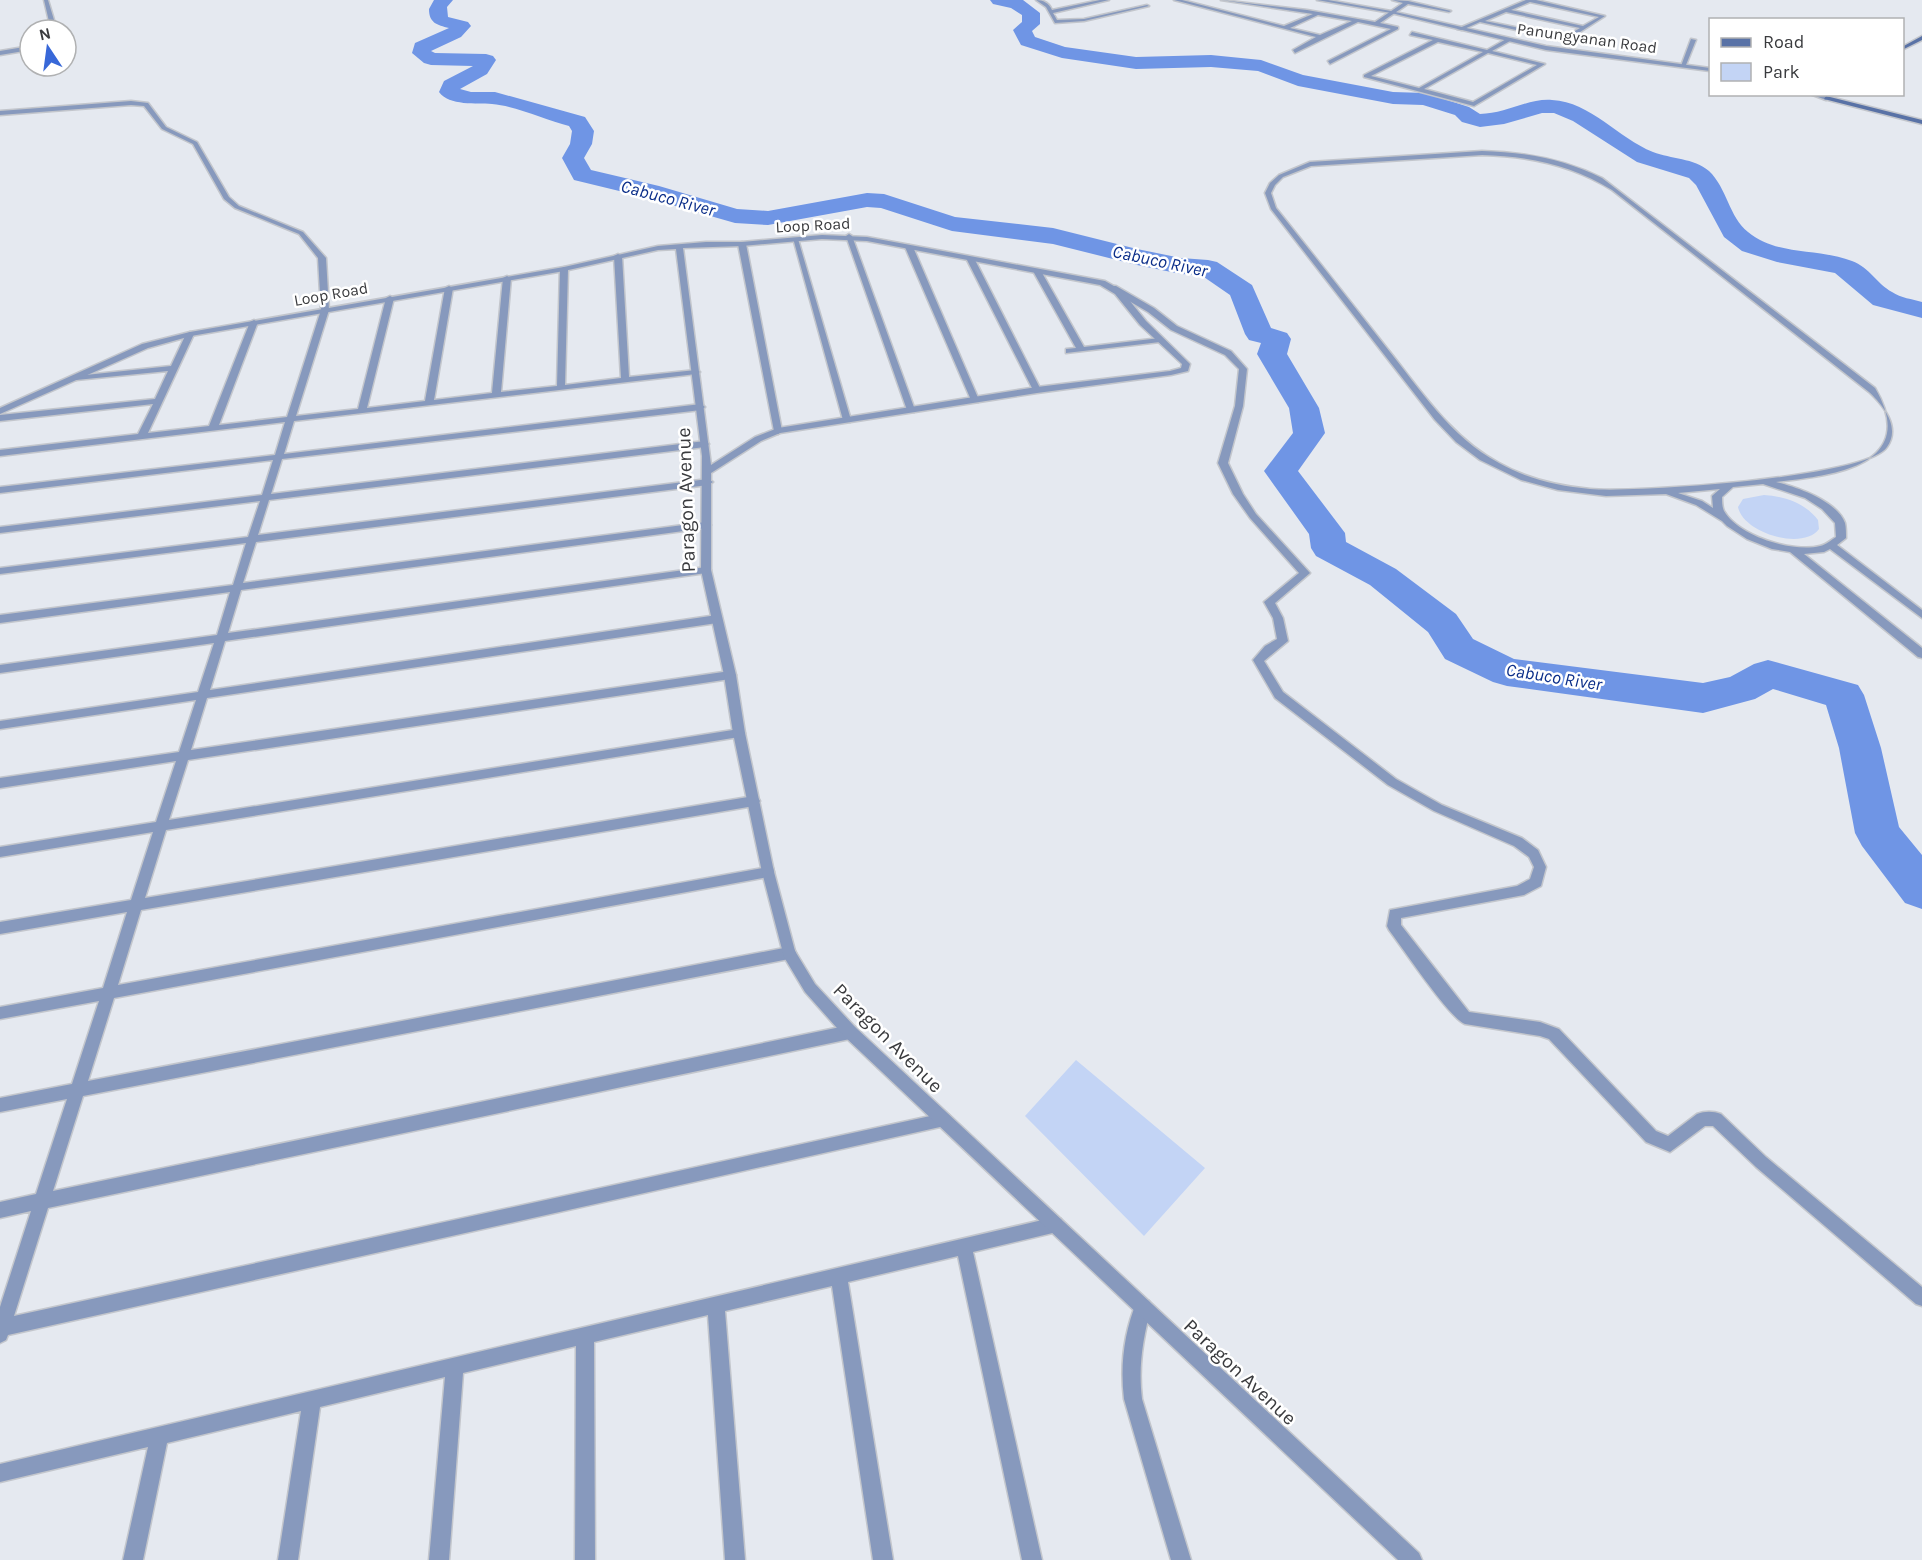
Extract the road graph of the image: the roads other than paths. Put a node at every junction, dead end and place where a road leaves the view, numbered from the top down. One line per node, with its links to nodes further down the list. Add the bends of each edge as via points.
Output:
1 (46, 0): 21 (street)
2 (1050, 0): 10 (street)
3 (1107, 0): 17 (street)
4 (1176, 0): 22 (street)
5 (1223, 0): 13 (street)
6 (1318, 0): 18 (street, Panungyanan Road)
7 (1394, 0): 11 (street)
8 (1401, 0): 11 (street)
9 (1529, 0): 14 (street); 27 (street, via 1603,16)
10 (1040, 1): 17 (street)
11 (1408, 2): 16 (street); 18 (street)
12 (1147, 6): 17 (street, via 1055,22)
13 (1278, 7): 15 (street); 19 (street)
14 (1505, 10): 24 (street); 27 (street)
15 (1268, 11)
16 (1449, 11)
17 (1050, 12)
18 (1391, 12): 25 (street); 28 (street, Panungyanan Road)
19 (1318, 13): 23 (street); 26 (street)
20 (1258, 15): 22 (street)
21 (51, 18)
22 (1248, 19): 26 (street)
23 (1360, 20): 25 (street); 30 (street)
24 (1480, 21): 27 (street, via 1566,39); 28 (street)
25 (1377, 23): 40 (street, via 1395,28)
26 (1285, 28): 30 (street)
27 (1585, 28)
28 (1460, 29): 33 (street, Panungyanan Road)
29 (1412, 34): 32 (street)
30 (1320, 37): 37 (street)
31 (1922, 38): 35 (main road)
32 (1437, 40): 39 (street); 43 (street, via 1366,76)
33 (1508, 40): 39 (street); 41 (street, Panungyanan Road, via 1576,53)
34 (1693, 40): 41 (street)
35 (1904, 48)
36 (18, 50): 38 (street)
37 (1295, 51)
38 (0, 52)
39 (1487, 52): 43 (street); 43 (street, via 1542,64 1474,104)
40 (1330, 62)
41 (1683, 65): 42 (street, Panungyanan Road)
42 (1709, 70)
43 (1419, 90)
44 (1829, 96): 46 (main road)
45 (0, 113): 60 (street, via 146,104 164,128 195,143 226,198 237,207 301,232 322,258)
46 (1922, 122)
47 (849, 237): 48 (street, Loop Road); 51 (street, Loop Road); 77 (street)
48 (795, 239): 49 (street, Loop Road); 82 (street)
49 (742, 244): 50 (street, Loop Road); 84 (street)
50 (679, 246): 52 (street, Loop Road); 67 (street, Paragon Avenue)
51 (909, 247): 53 (street, Loop Road); 73 (street)
52 (618, 256): 54 (street, Loop Road); 69 (street)
53 (970, 258): 55 (street, Loop Road); 71 (street)
54 (564, 269): 56 (street, Loop Road); 70 (street)
55 (1037, 271): 57 (street, Loop Road); 64 (street)
56 (507, 278): 58 (street, Loop Road); 72 (street)
57 (1112, 287): 63 (street); 136 (street, Loop Road, via 1174,328 1228,353 1243,369 1239,406 1223,463 1253,516 1305,573 1269,602 1278,618 1283,641 1258,660 1279,695 1392,782 1438,808 1518,842 1534,854 1540,867 1536,882 1519,891 1395,914 1394,926 1453,1005 1465,1018 1554,1034 1651,1137 1670,1144 1702,1119 1716,1119)
58 (449, 288): 59 (street, Loop Road); 75 (street)
59 (390, 298): 60 (street, Loop Road); 79 (street)
60 (325, 310): 61 (street, Loop Road); 81 (street)
61 (254, 322): 62 (street, Loop Road); 83 (street)
62 (190, 334): 66 (street); 68 (street, Loop Road, via 145,345)
63 (1160, 340): 64 (street); 71 (street, via 1185,362 1185,369)
64 (1081, 349): 65 (street)
65 (1069, 351)
66 (175, 368): 68 (street); 74 (street)
67 (696, 372): 69 (street); 76 (street, Paragon Avenue)
68 (76, 378): 78 (street, Loop Road)
69 (625, 381): 70 (street)
70 (561, 388): 72 (street)
71 (1037, 390): 73 (street)
72 (496, 396): 75 (street)
73 (975, 400): 77 (street)
74 (159, 401): 80 (street); 85 (street)
75 (429, 403): 79 (street)
76 (701, 407): 86 (street, Paragon Avenue); 88 (street)
77 (911, 410): 82 (street)
78 (0, 411)
79 (362, 411): 81 (street)
80 (0, 418)
81 (290, 420): 83 (street); 88 (street)
82 (847, 420): 84 (street)
83 (213, 428): 85 (street)
84 (778, 431): 90 (street, via 758,439)
85 (142, 436): 87 (street)
86 (705, 444): 90 (street, Paragon Avenue); 95 (street)
87 (0, 453)
88 (278, 458): 93 (street); 95 (street)
89 (1832, 472): 91 (street); 94 (street, via 1869,463 1891,448 1896,428 1885,404 1845,368 1600,179 1541,159 1482,153 1318,162 1292,170 1272,184 1268,193 1273,208 1462,444 1502,468 1539,483 1590,492); 96 (street, via 1822,476 1815,487)
90 (707, 476): 98 (street, Paragon Avenue); 100 (street)
91 (1748, 482): 92 (street); 96 (street, via 1788,488)
92 (1732, 484): 94 (street); 97 (street, via 1720,491 1716,500)
93 (0, 490)
94 (1663, 492): 97 (street, via 1692,500)
95 (265, 497): 99 (street); 100 (street)
96 (1825, 506): 101 (street, via 1842,528 1841,538)
97 (1724, 520): 102 (street, via 1754,539)
98 (706, 525): 103 (street, Paragon Avenue); 105 (street)
99 (0, 530)
100 (252, 539): 104 (street); 105 (street)
101 (1832, 546): 102 (street, via 1815,551); 106 (street)
102 (1793, 550): 110 (street)
103 (706, 570): 108 (street, Paragon Avenue); 109 (street)
104 (0, 571)
105 (237, 587): 107 (street); 109 (street)
106 (1922, 615)
107 (0, 619)
108 (717, 619): 112 (street, Paragon Avenue); 113 (street)
109 (221, 638): 111 (street); 113 (street)
110 (1922, 654)
111 (0, 669)
112 (730, 675): 115 (street, Paragon Avenue); 116 (street)
113 (202, 695): 114 (street); 116 (street)
114 (0, 725)
115 (739, 733): 118 (street, Paragon Avenue); 119 (street)
116 (184, 754): 117 (street); 119 (street)
117 (0, 783)
118 (754, 801): 121 (street, Paragon Avenue); 122 (street)
119 (161, 825): 120 (street); 122 (street)
120 (0, 852)
121 (768, 872): 124 (street, Paragon Avenue); 125 (street)
122 (136, 904): 123 (street); 125 (street)
123 (0, 928)
124 (789, 953): 127 (street, Paragon Avenue, via 810,988); 128 (street)
125 (108, 993): 126 (street); 128 (street)
126 (0, 1013)
127 (850, 1032): 130 (street, Paragon Avenue); 131 (street)
128 (77, 1090): 129 (street); 131 (street)
129 (0, 1105)
130 (944, 1120): 133 (street, Paragon Avenue); 139 (street)
131 (42, 1201): 132 (street); 139 (street)
132 (0, 1210)
133 (1055, 1225): 134 (street); 138 (street, Paragon Avenue)
134 (964, 1247): 135 (street); 151 (street)
135 (839, 1277): 137 (street); 150 (street)
136 (1922, 1298)
137 (716, 1305): 140 (street); 149 (street)
138 (1143, 1307): 152 (street, via 1130,1356 1133,1399); 153 (street, Paragon Avenue)
139 (1, 1330)
140 (585, 1336): 141 (street); 148 (street)
141 (455, 1366): 142 (street); 147 (street)
142 (312, 1400): 143 (street); 146 (street)
143 (160, 1435): 144 (street); 145 (street)
144 (0, 1473)
145 (133, 1560)
146 (288, 1560)
147 (439, 1560)
148 (585, 1560)
149 (735, 1560)
150 (883, 1560)
151 (1032, 1560)
152 (1181, 1560)
153 (1412, 1560)

